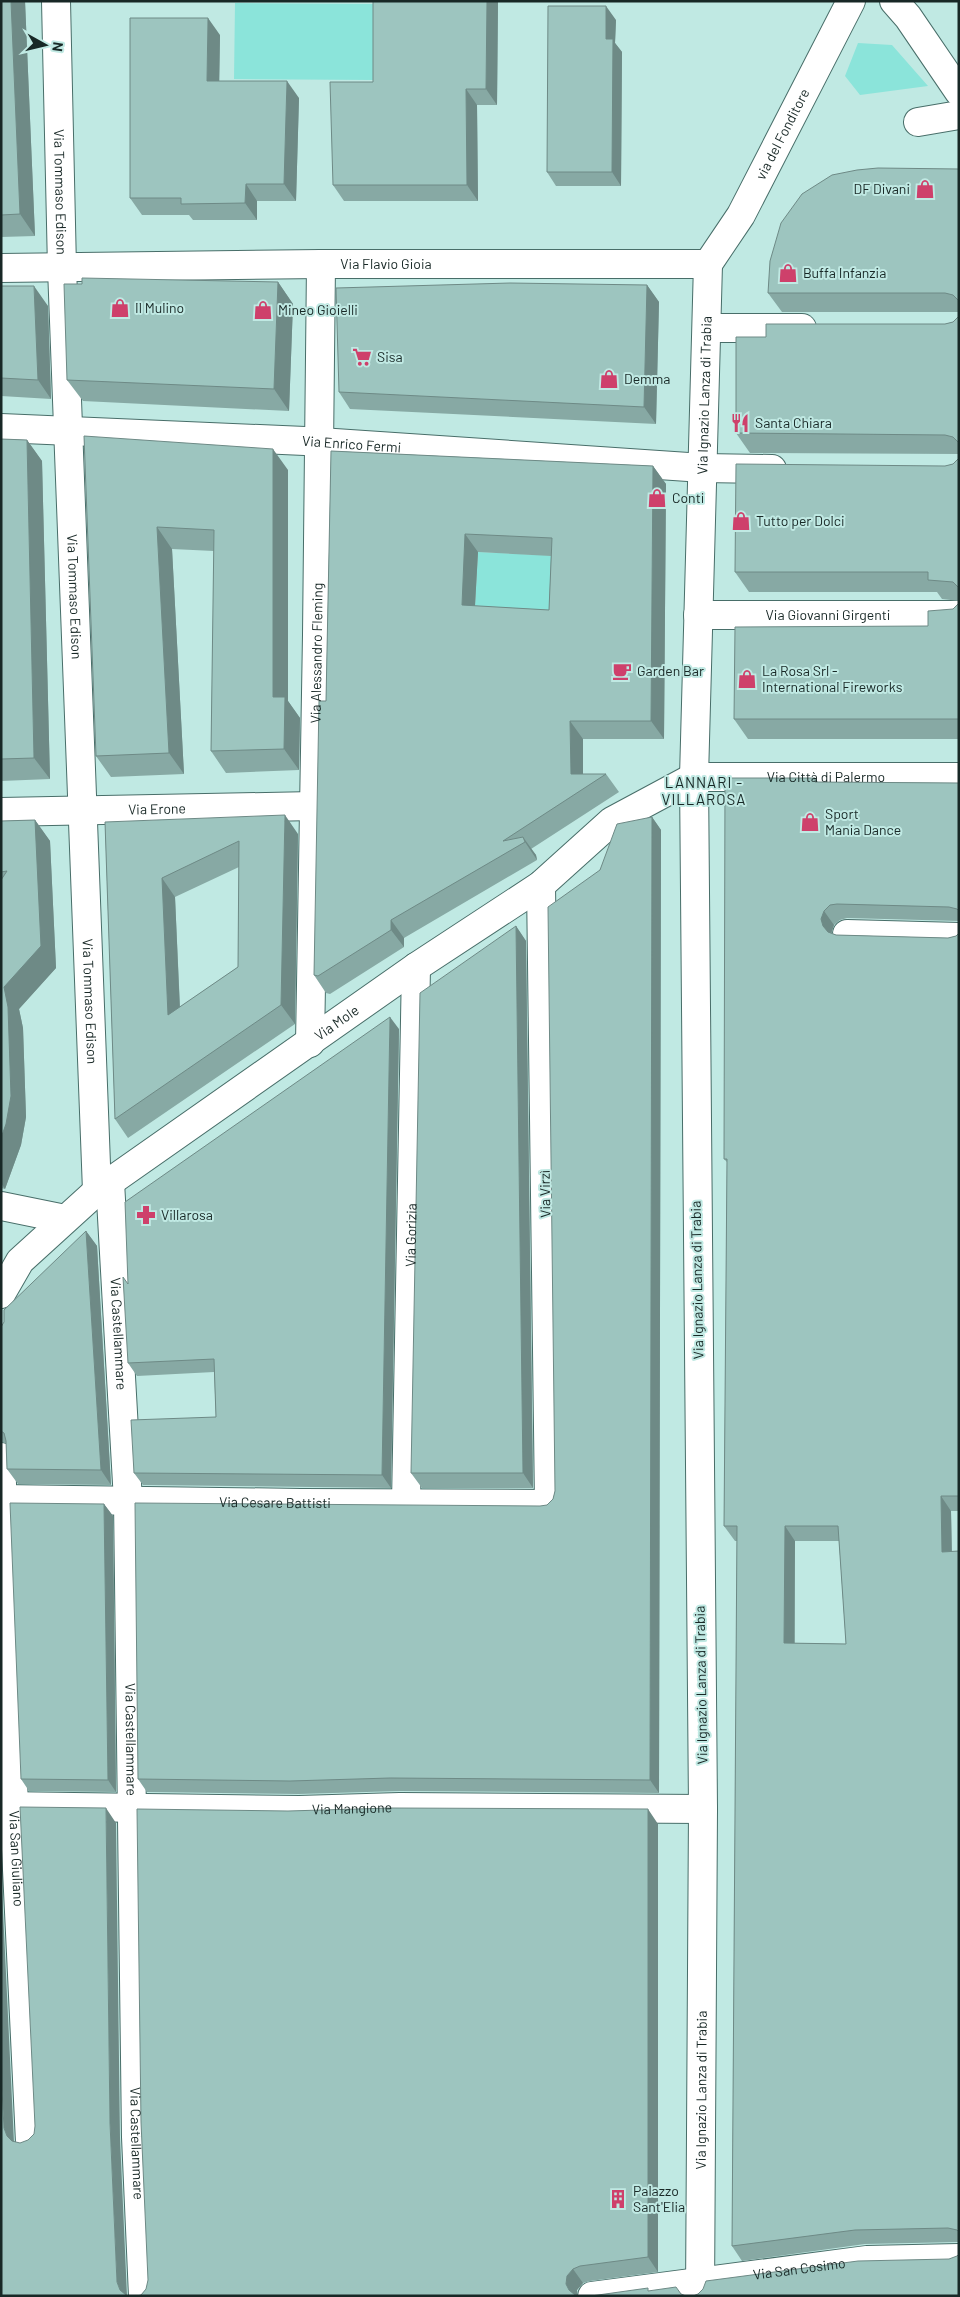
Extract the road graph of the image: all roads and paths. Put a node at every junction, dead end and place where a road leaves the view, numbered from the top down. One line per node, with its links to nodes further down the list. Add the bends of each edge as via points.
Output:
1 (56, 1): 10 (street, Via Tommaso Edison)
2 (851, 1): 8 (street, via del Fonditore, via 741,215)
3 (894, 1): 4 (street, via 908,16)
4 (959, 92)
5 (959, 115): 6 (street)
6 (918, 122)
7 (321, 264): 8 (street, Via Flavio Gioia); 10 (street, Via Flavio Gioia); 15 (street, Via Alessandro Fleming)
8 (708, 264): 11 (street, Via Ignazio Lanza di Trabia)
9 (1, 268): 10 (street, Via Flavio Gioia)
10 (62, 268): 14 (street, Via Tommaso Edison)
11 (707, 328): 12 (street); 16 (street, Via Ignazio Lanza di Trabia)
12 (823, 328)
13 (1, 428): 14 (street, Via Enrico Fermi)
14 (69, 432): 15 (street, Via Enrico Fermi); 23 (street, Via Tommaso Edison)
15 (320, 442): 16 (street, Via Enrico Fermi); 22 (street, Via Alessandro Fleming)
16 (703, 468): 17 (street, Via Enrico Fermi); 18 (street, Via Ignazio Lanza di Trabia)
17 (801, 469)
18 (698, 615): 19 (street, Via Giovanni Girgenti); 20 (street, Via Ignazio Lanza di Trabia)
19 (959, 615)
20 (694, 777): 21 (street, Via Città di Palermo); 25 (street, Via Mole, via 612,821); 41 (street, Via Ignazio Lanza di Trabia)
21 (959, 777)
22 (314, 806): 23 (street, Via Erone); 29 (street, Via Alessandro Fleming)
23 (83, 810): 24 (street, Via Erone); 30 (street, Via Tommaso Edison)
24 (1, 812)
25 (541, 885): 28 (street, Via Mole); 38 (street, Via Virzì)
26 (847, 934): 27 (street)
27 (959, 938)
28 (416, 968): 29 (street, Via Mole); 37 (street, Via Gorizia)
29 (310, 1042): 30 (street, Via Mole)
30 (103, 1187): 32 (street, Via Mole); 36 (street, Via Castellammare)
31 (1, 1206): 32 (street)
32 (65, 1219): 33 (street, Via Mole, via 20,1261)
33 (1, 1294)
34 (1, 1457): 35 (street, Via San Giuliano)
35 (2, 1500): 36 (street, Via Cesare Battisti); 39 (street, Via San Giuliano)
36 (128, 1501): 37 (street, Via Cesare Battisti); 40 (street, Via Castellammare)
37 (406, 1503): 38 (street, Via Cesare Battisti)
38 (549, 1504)
39 (8, 1806): 40 (street, Via Mangione); 42 (street, Via San Giuliano)
40 (131, 1808): 41 (street, Via Mangione); 45 (street, Via Castellammare, via 136,2137)
41 (702, 1808): 44 (street, Via Ignazio Lanza di Trabia)
42 (30, 2142)
43 (959, 2258): 44 (street, Via San Cosimo, via 867,2260)
44 (700, 2288): 46 (street, Via San Cosimo)
45 (143, 2296)
46 (592, 2296)

